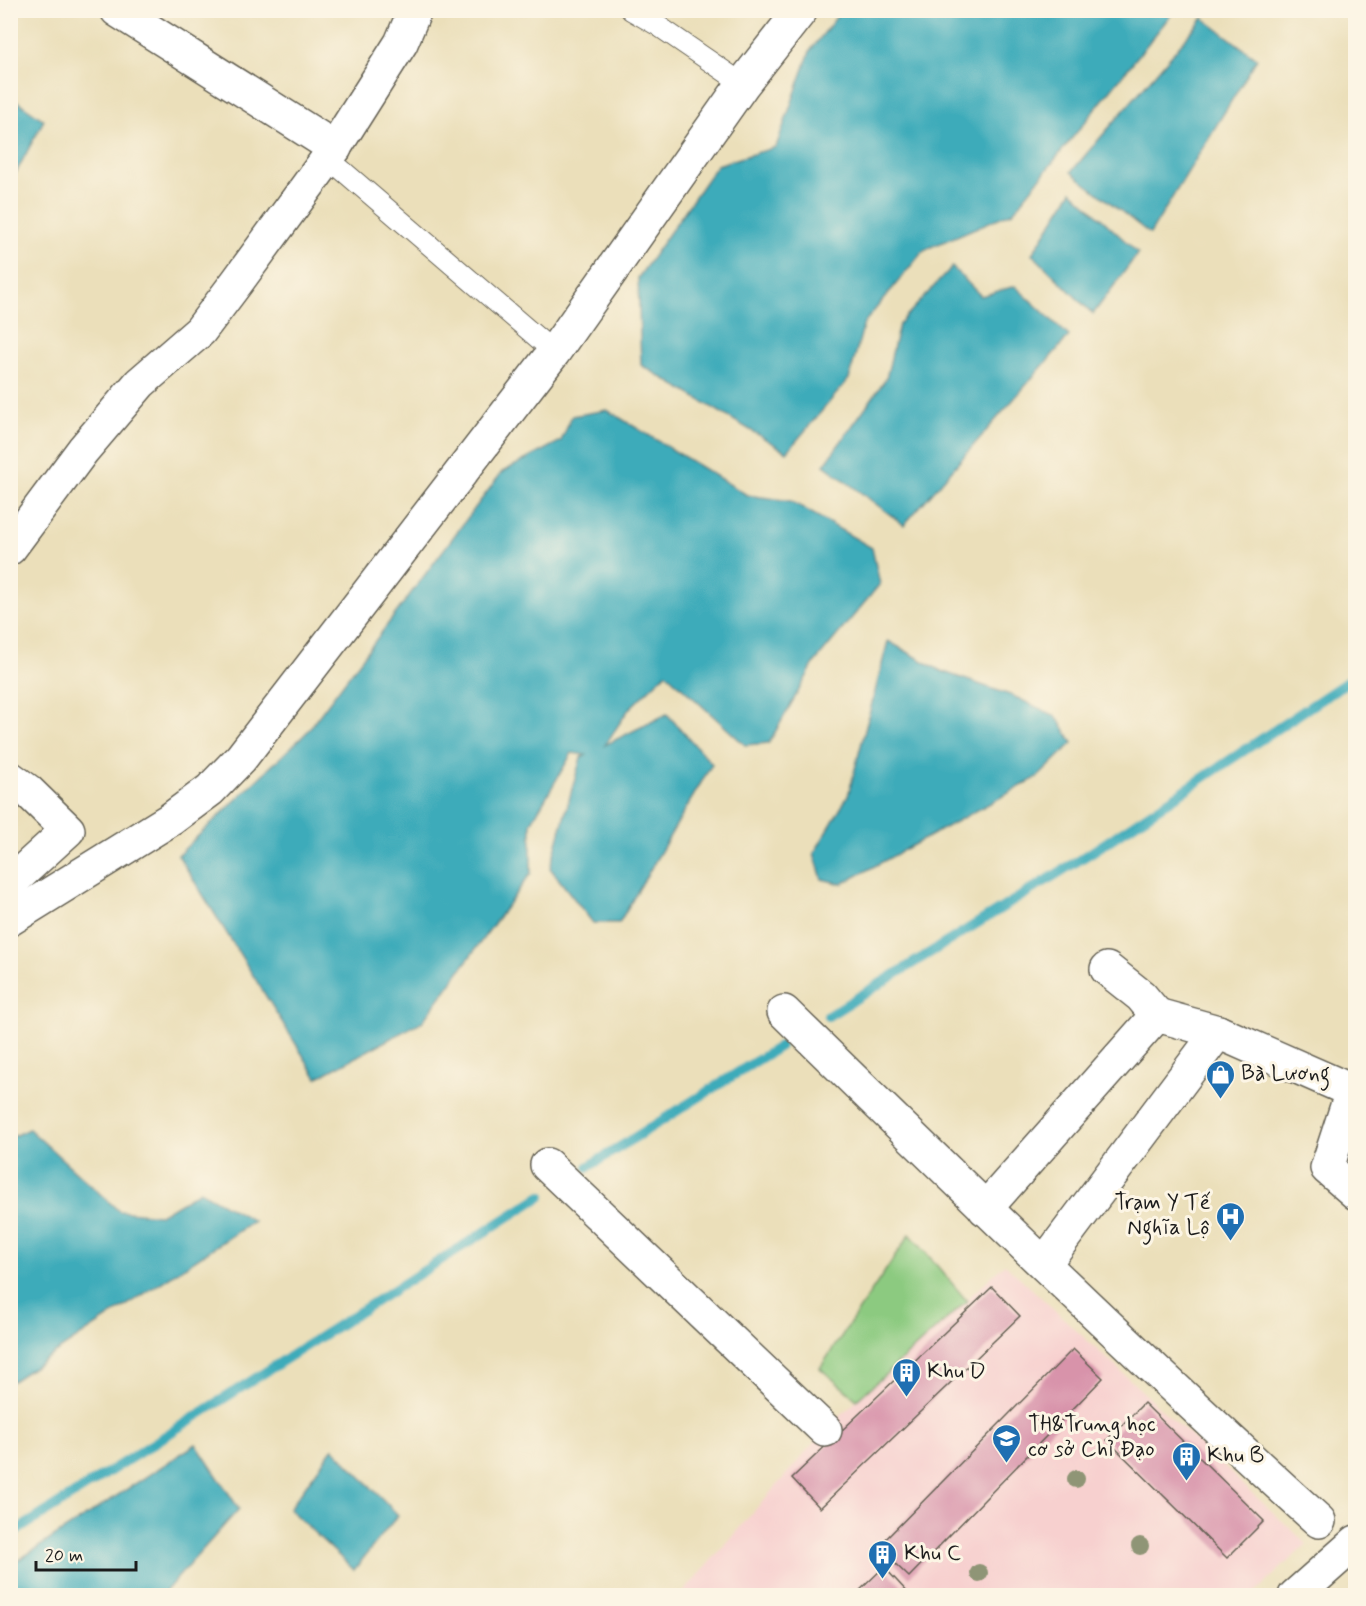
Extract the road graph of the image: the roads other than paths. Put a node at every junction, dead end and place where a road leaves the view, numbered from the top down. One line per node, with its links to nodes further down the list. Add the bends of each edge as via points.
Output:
1 (117, 10): 6 (street)
2 (415, 10): 6 (street, via 401,43)
3 (631, 10): 5 (lane)
4 (801, 10): 5 (street)
5 (743, 84): 7 (street)
6 (332, 153): 7 (lane); 8 (street, via 200,331 140,383 83,450)
7 (554, 352): 11 (street, via 241,758 210,790 171,819)
8 (10, 548)
9 (10, 778): 10 (street)
10 (68, 831): 11 (street); 12 (street)
11 (97, 865): 13 (street)
12 (10, 883)
13 (10, 919)
14 (1107, 969): 16 (street, via 1141,996)
15 (784, 1012): 21 (street)
16 (1157, 1015): 17 (street); 21 (street)
17 (1218, 1032): 18 (street); 22 (street)
18 (1354, 1092): 20 (street, via 1327,1168)
19 (548, 1165): 23 (street)
20 (1356, 1193)
21 (985, 1209): 22 (street)
22 (1044, 1264): 24 (street)
23 (825, 1430)
24 (1318, 1521)
25 (1356, 1542): 26 (street)
26 (1295, 1596)

